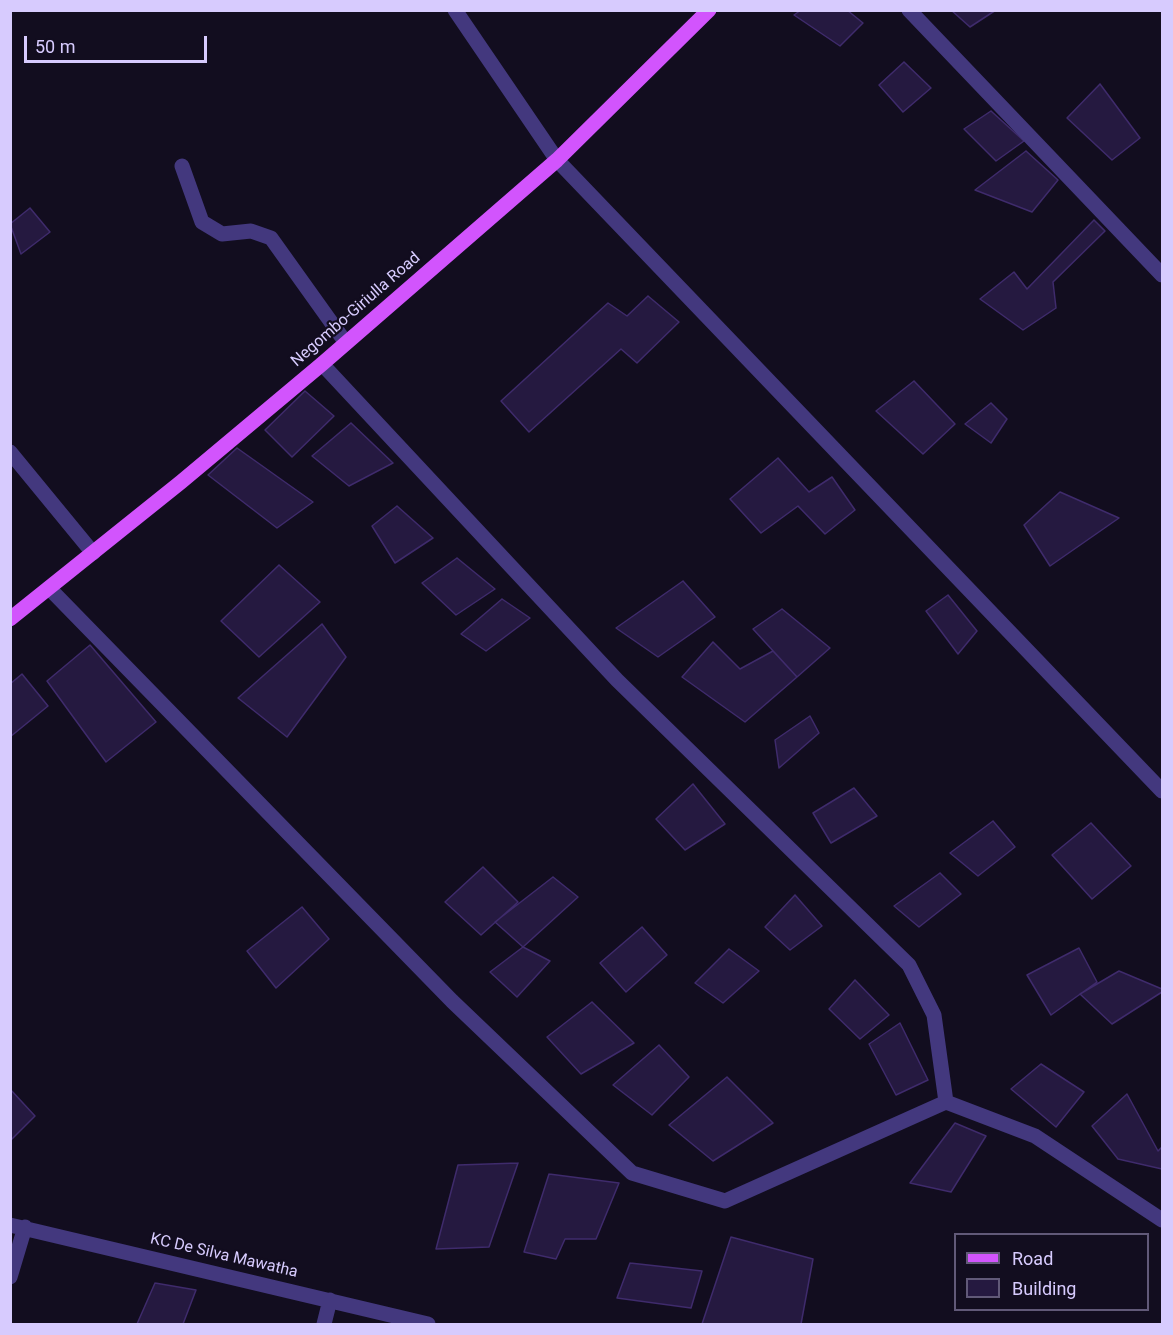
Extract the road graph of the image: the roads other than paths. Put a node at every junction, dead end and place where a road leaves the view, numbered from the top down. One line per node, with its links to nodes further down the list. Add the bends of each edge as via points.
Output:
1 (455, 10): 4 (street)
2 (709, 10): 4 (main road, Negombo-Giriulla Road)
3 (909, 10): 6 (street)
4 (557, 160): 7 (main road, Negombo-Giriulla Road); 13 (street)
5 (182, 166): 7 (street, via 202,222 222,234 252,231 271,238)
6 (1162, 275)
7 (346, 343): 8 (main road, Negombo-Giriulla Road)
8 (322, 364): 10 (main road, Negombo-Giriulla Road); 14 (street, via 617,680 909,965 934,1015)
9 (10, 452): 10 (street)
10 (93, 553): 11 (main road, Negombo-Giriulla Road)
11 (49, 588): 12 (main road, Negombo-Giriulla Road); 14 (street, via 452,1001 632,1173 725,1201)
12 (10, 619)
13 (1162, 791)
14 (946, 1102): 15 (street, via 1035,1136)
15 (1162, 1220)
16 (18, 1226): 17 (street); 18 (street, KC De Silva Mawatha)
17 (10, 1277)
18 (330, 1300): 19 (street); 20 (street, KC De Silva Mawatha)
19 (324, 1324)
20 (428, 1324)

